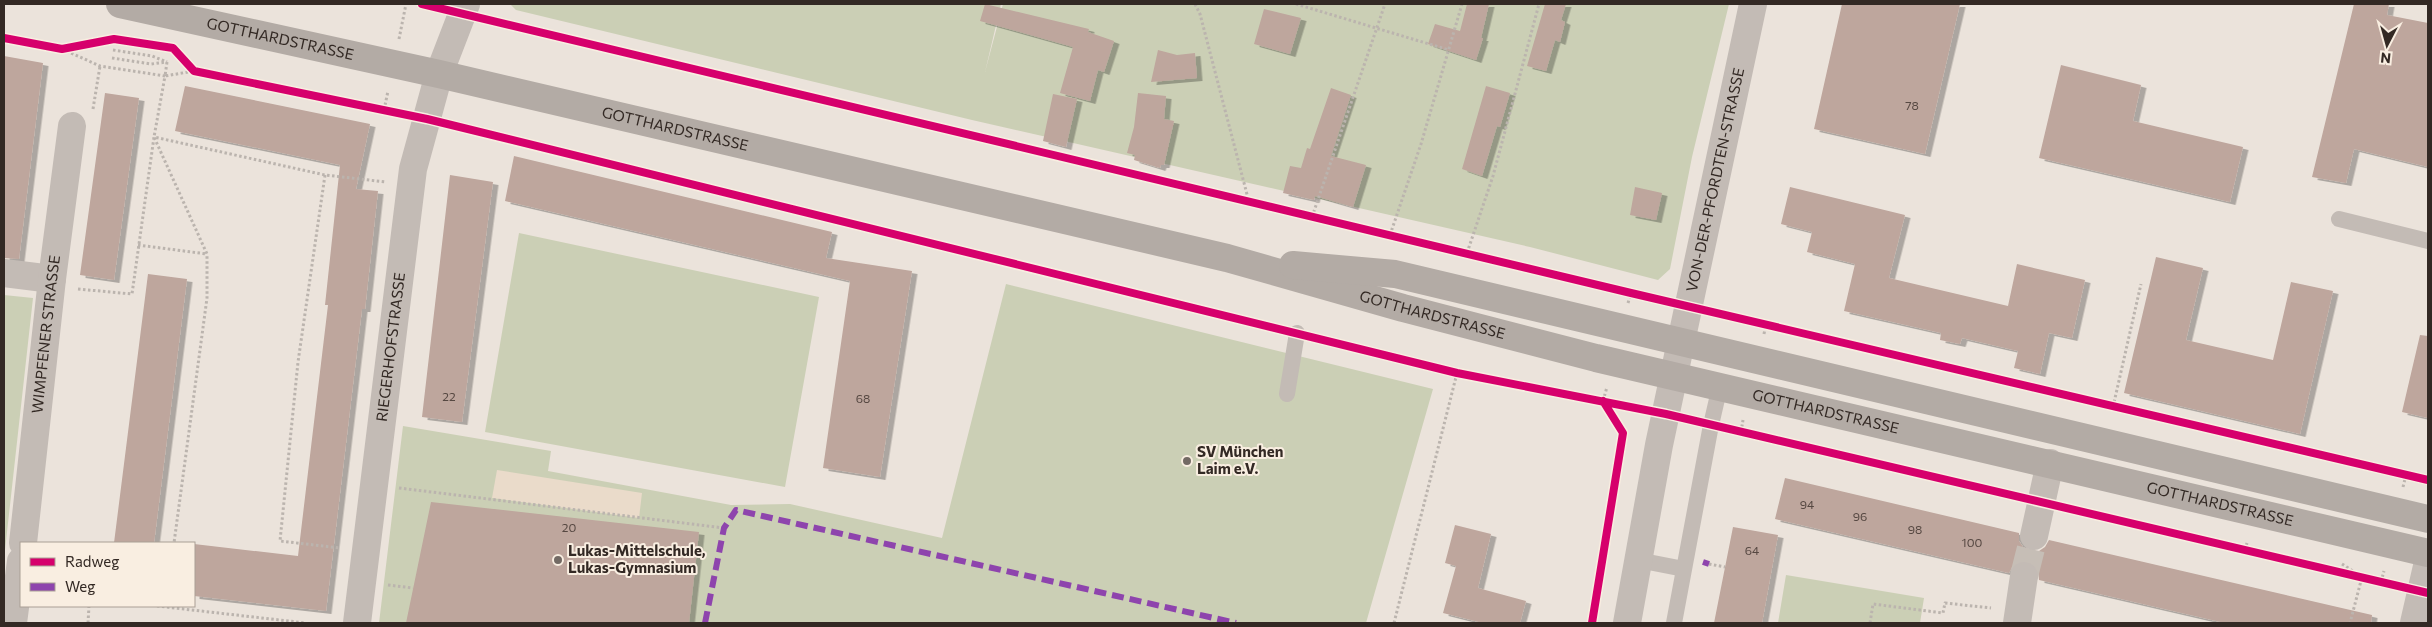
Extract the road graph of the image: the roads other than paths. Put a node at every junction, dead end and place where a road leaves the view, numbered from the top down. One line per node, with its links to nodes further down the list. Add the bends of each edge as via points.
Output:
1 (120, 4): 4 (street, GOTTHARDSTRASSE)
2 (1753, 4): 12 (street, VON-DER-PFORDTEN-STRASSE)
3 (463, 7): 4 (street, RIEGERHOFSTRASSE)
4 (439, 74): 8 (street, GOTTHARDSTRASSE); 27 (street, RIEGERHOFSTRASSE, via 413,169)
5 (72, 126): 10 (street, WIMPFENER STRASSE)
6 (2339, 219): 7 (lane)
7 (2428, 241)
8 (1227, 258): 12 (street, GOTTHARDSTRASSE, via 1395,274); 13 (street, GOTTHARDSTRASSE, via 1403,308)
9 (4, 273): 10 (street)
10 (52, 282): 19 (street, WIMPFENER STRASSE)
11 (1297, 334): 15 (lane)
12 (1681, 343): 13 (street, VON-DER-PFORDTEN-STRASSE); 17 (street, GOTTHARDSTRASSE)
13 (1674, 375): 14 (street, GOTTHARDSTRASSE); 21 (street, VON-DER-PFORDTEN-STRASSE)
14 (1720, 386): 16 (street, GOTTHARDSTRASSE); 24 (lane)
15 (1287, 394)
16 (2050, 463): 18 (street); 20 (street, GOTTHARDSTRASSE)
17 (2428, 519)
18 (2034, 536)
19 (23, 542)
20 (2428, 553)
21 (1638, 560): 24 (lane); 28 (street, VON-DER-PFORDTEN-STRASSE)
22 (2428, 562): 31 (street)
23 (20, 569): 26 (street)
24 (1684, 569): 29 (lane)
25 (2024, 576): 30 (street)
26 (13, 623)
27 (357, 623)
28 (1627, 623)
29 (1674, 623)
30 (2016, 623)
31 (2414, 623)

